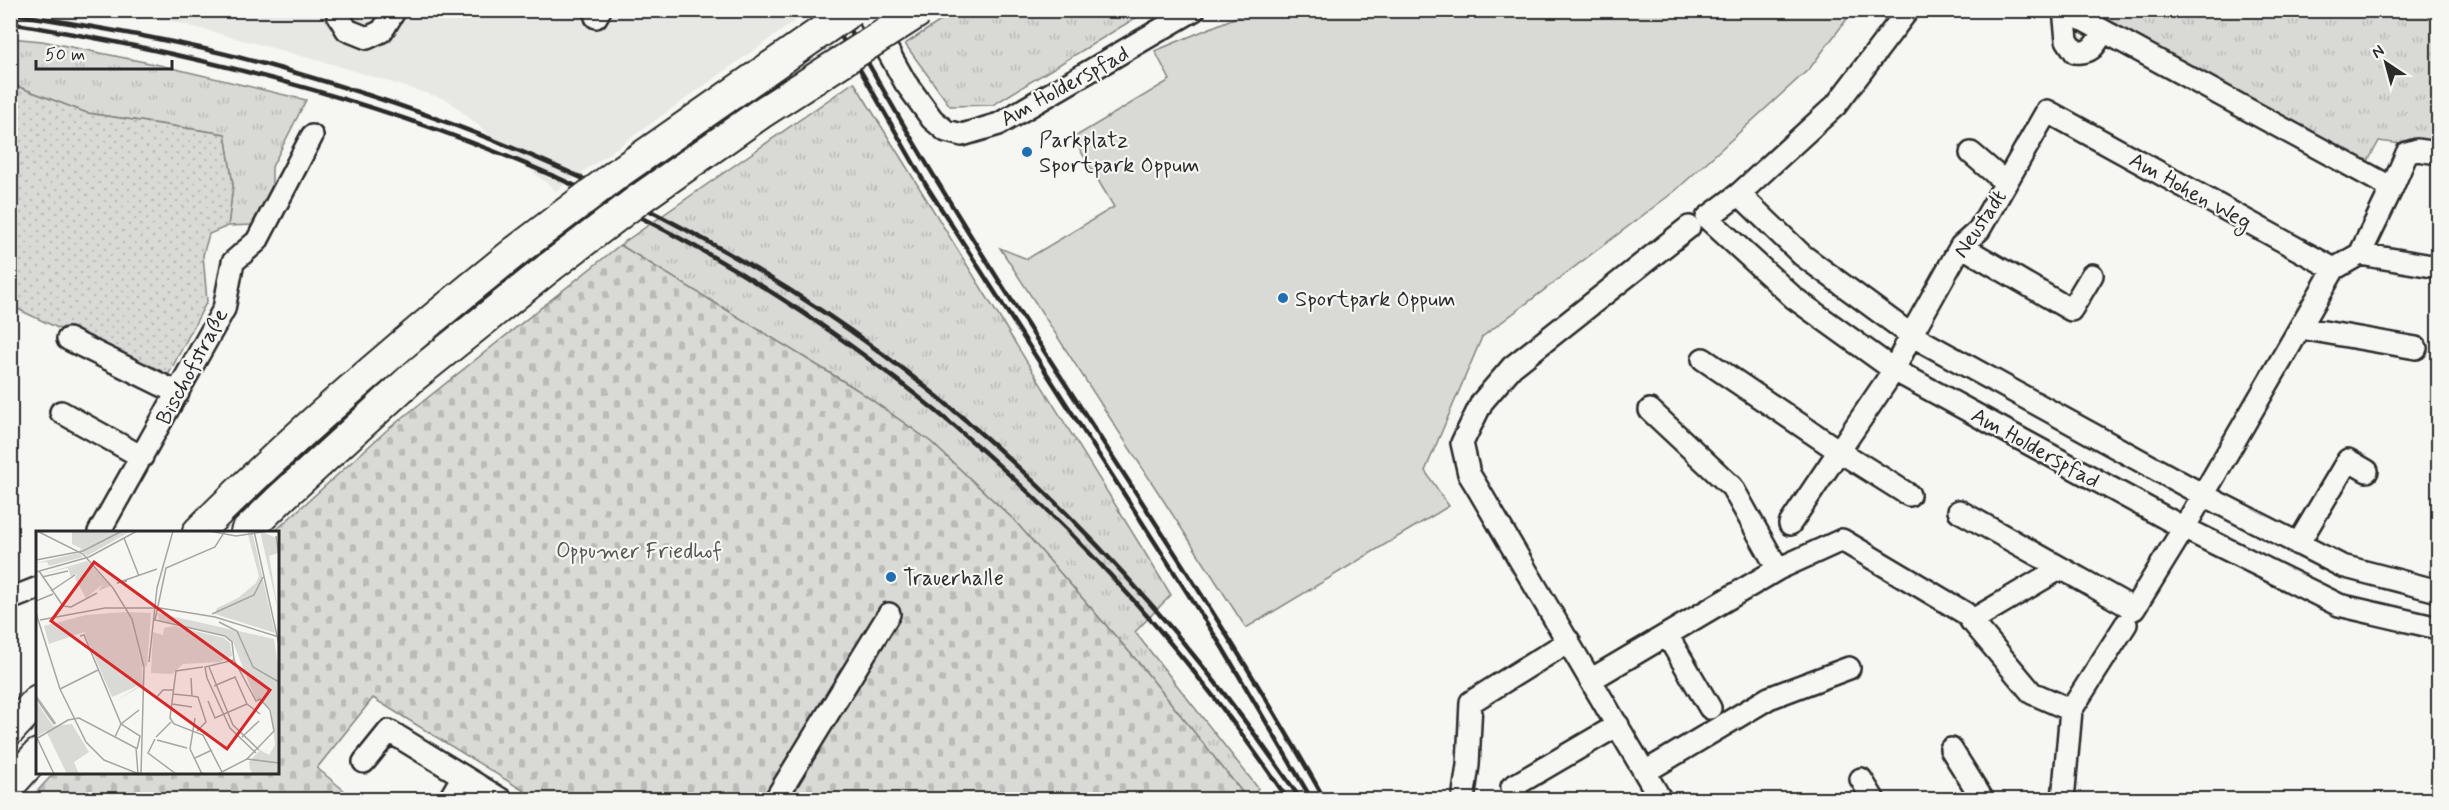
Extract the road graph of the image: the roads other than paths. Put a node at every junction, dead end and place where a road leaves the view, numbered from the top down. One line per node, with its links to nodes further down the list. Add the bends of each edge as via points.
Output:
1 (340, 10): 2 (street, via 338,15 347,30 367,38 382,31)
2 (395, 10)
3 (852, 10): 40 (highway, bridge, via 617,174 516,251 407,338)
4 (865, 10): 5 (street, Am Holderspfad, via 905,82 932,119 946,130 962,135 999,124)
5 (1194, 10)
6 (1908, 10): 16 (street, via 1836,105)
7 (2064, 10): 9 (street); 9 (street, via 2067,40 2075,52 2093,50)
8 (920, 11): 41 (highway, bridge, via 750,121 550,267 413,377)
9 (2103, 32): 15 (street)
10 (2048, 111): 14 (street, Neustadt); 21 (street, Am Hohen Weg)
11 (312, 136): 29 (street, Bischofstraße, via 257,241 233,262 224,309)
12 (1971, 153): 14 (street)
13 (2439, 153): 15 (street, via 2407,153)
14 (2006, 183): 18 (street, Neustadt, via 1979,230)
15 (2392, 188): 19 (street)
16 (1739, 194): 17 (street); 24 (street, Am Holderspfad, via 1802,255)
17 (1698, 222): 28 (street, Am Holderspfad); 53 (street, via 1512,367 1482,402 1462,443 1470,474)
18 (1961, 246): 22 (street, via 2071,310); 24 (street, Neustadt)
19 (2360, 254): 20 (street); 21 (street)
20 (2439, 267)
21 (2334, 269): 23 (street)
22 (2092, 275)
23 (2301, 328): 26 (street); 37 (street)
24 (1911, 335): 28 (street, Neustadt); 37 (street, Am Holderspfad)
25 (68, 339): 29 (street)
26 (2416, 348)
27 (1703, 359): 32 (street)
28 (1894, 370): 32 (street, Neustadt); 37 (street, Am Holderspfad)
29 (178, 393): 33 (street, Bischofstraße)
30 (1650, 410): 43 (street, via 1732,487)
31 (61, 412): 33 (street)
32 (1839, 451): 35 (street); 38 (street, Neustadt)
33 (142, 457): 39 (street, Bischofstraße)
34 (2367, 471): 42 (street, via 2348,460)
35 (1909, 495)
36 (1959, 511): 44 (street)
37 (2194, 512): 42 (street, Am Holderspfad); 44 (street, via 2133,609); 51 (street, Am Holderspfad, via 2339,605)
38 (1790, 524)
39 (100, 531)
40 (199, 531)
41 (247, 531)
42 (2298, 544): 46 (street, Am Holderspfad, via 2342,566)
43 (1778, 568): 49 (street, via 1842,540 1965,613); 52 (street)
44 (2061, 568): 49 (street)
45 (36, 589): 47 (street)
46 (2439, 591)
47 (10, 599)
48 (889, 614): 70 (street)
49 (1971, 621): 58 (street, via 2032,693)
50 (2126, 624): 58 (street)
51 (2439, 628)
52 (1666, 635): 55 (street); 57 (street)
53 (1569, 641): 55 (street); 71 (street, via 1471,702)
54 (1849, 668): 64 (street, via 1769,698)
55 (1592, 679): 59 (street)
56 (36, 702): 60 (highway)
57 (1710, 708)
58 (2071, 710): 76 (street)
59 (1618, 725): 64 (street); 72 (street, via 1512,787)
60 (10, 730)
61 (1951, 749): 75 (street)
62 (36, 756): 67 (highway)
63 (364, 762): 65 (street, via 389,731)
64 (1645, 772): 73 (street)
65 (463, 776): 68 (street); 69 (street)
66 (1861, 778): 74 (street)
67 (10, 785)
68 (501, 799)
69 (449, 800)
70 (775, 800)
71 (1463, 800)
72 (1519, 800)
73 (1661, 800)
74 (1874, 800)
75 (1983, 800)
76 (2063, 800)

